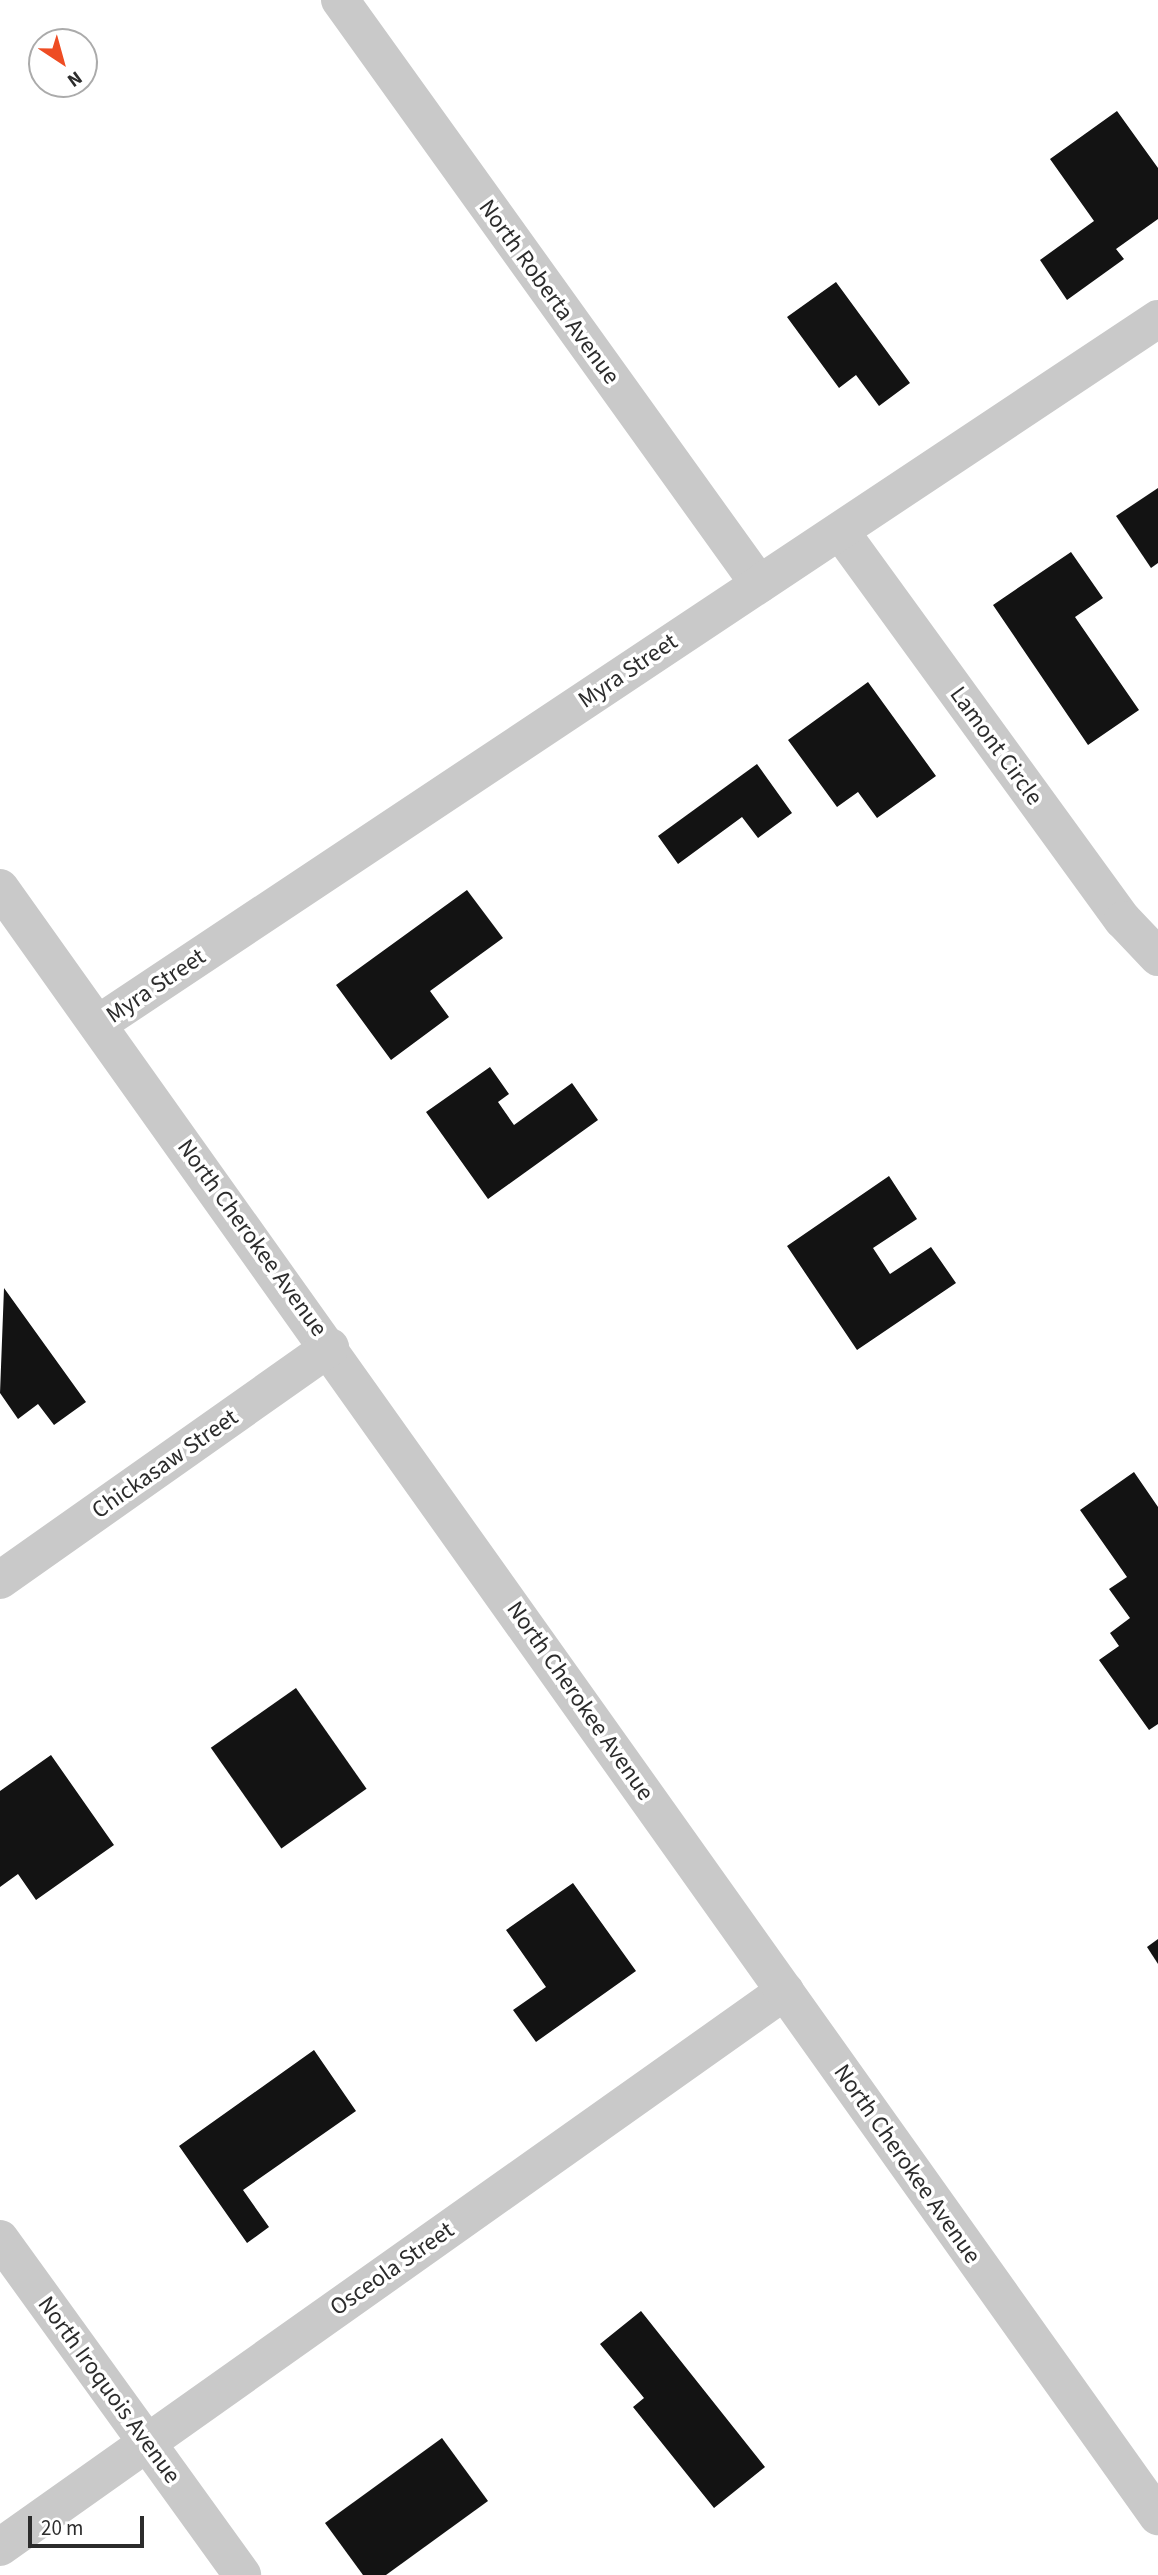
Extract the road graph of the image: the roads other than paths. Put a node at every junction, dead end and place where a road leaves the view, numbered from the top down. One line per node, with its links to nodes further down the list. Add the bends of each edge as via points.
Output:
1 (340, 0): 4 (street, North Roberta Avenue)
2 (1158, 319): 3 (street, Myra Street)
3 (839, 531): 4 (street, Myra Street); 6 (street, Lamont Circle, via 1123,920)
4 (759, 584): 7 (street, Myra Street)
5 (0, 888): 7 (street, North Cherokee Avenue)
6 (1158, 957)
7 (98, 1024): 8 (street, North Cherokee Avenue)
8 (330, 1347): 9 (street, Chickasaw Street); 10 (street, North Cherokee Avenue)
9 (0, 1580)
10 (785, 1991): 12 (street, Osceola Street); 13 (street, North Cherokee Avenue)
11 (0, 2239): 12 (street, North Iroquois Avenue)
12 (147, 2442): 14 (street, Osceola Street); 15 (street, North Iroquois Avenue)
13 (1158, 2515)
14 (0, 2547)
15 (242, 2575)

